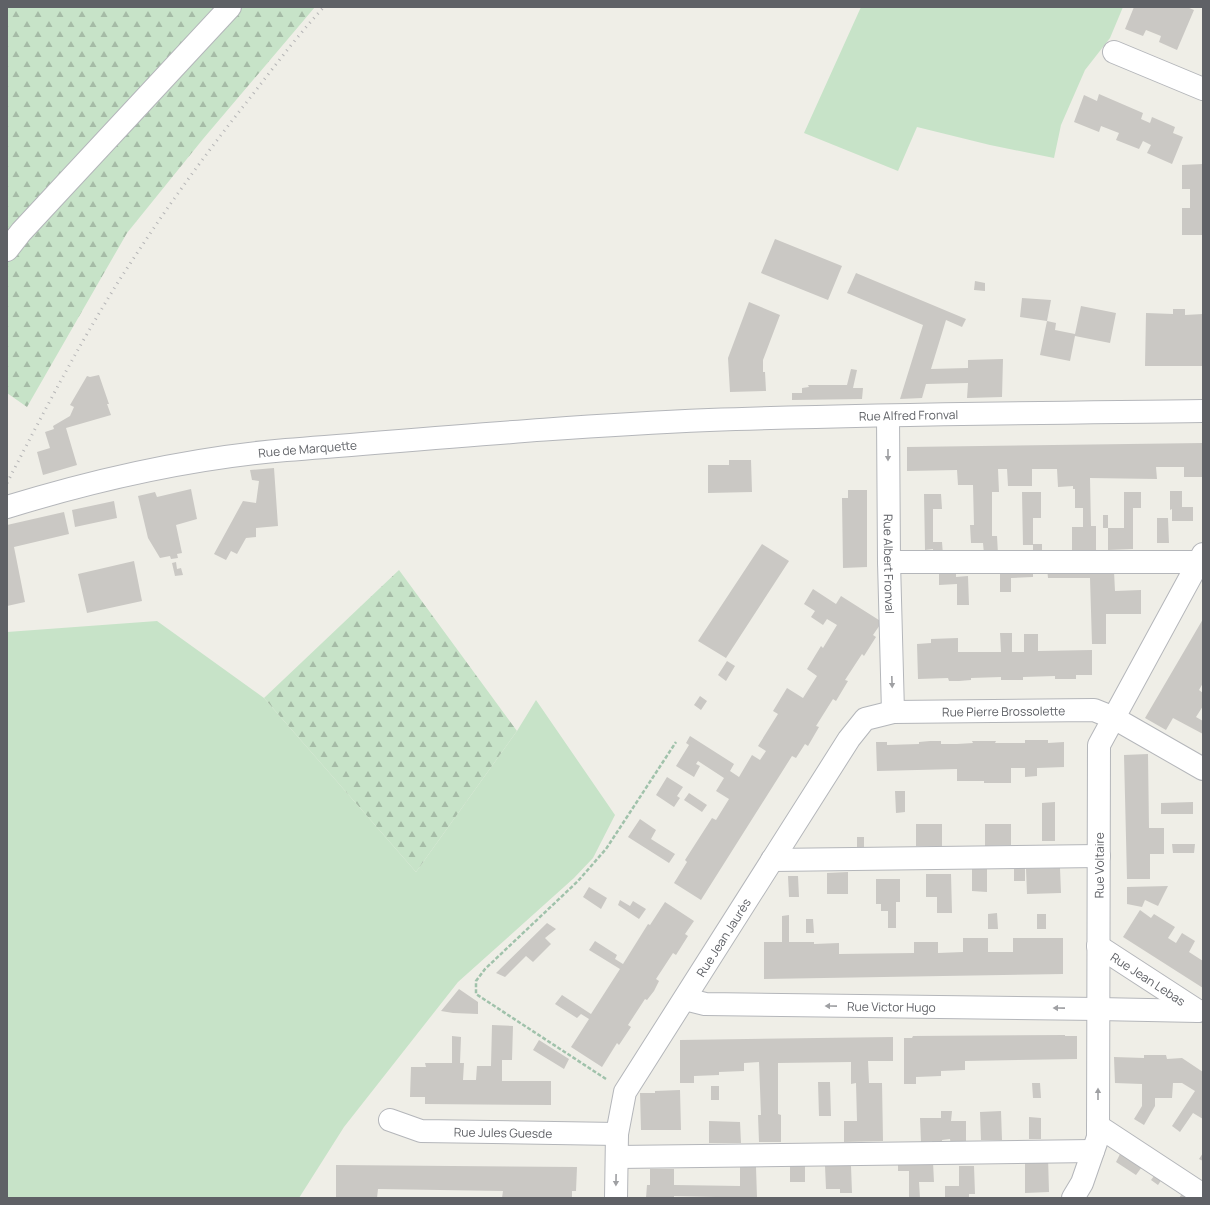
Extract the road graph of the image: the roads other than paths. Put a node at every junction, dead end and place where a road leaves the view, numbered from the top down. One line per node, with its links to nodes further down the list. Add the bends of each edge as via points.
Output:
1 (230, 7): 4 (street)
2 (1114, 52): 3 (street)
3 (1203, 89)
4 (7, 250)
5 (1203, 411): 6 (street, Rue Alfred Fronval)
6 (888, 416): 7 (street, Rue Alfred Fronval, via 743,419); 10 (street, Rue Albert Fronval, one-way to 10)
7 (614, 426): 8 (street, Rue de Marquette, via 242,454 175,464)
8 (7, 507)
9 (1201, 558): 10 (street); 12 (street, Rue Voltaire)
10 (889, 562): 11 (street, Rue Albert Fronval, one-way to 11)
11 (893, 712): 12 (street, Rue Pierre Brossolette, via 1094,710); 15 (street, Rue Jean Jaurès, via 865,719 849,739)
12 (1114, 718): 13 (street, Rue Pierre Brossolette); 14 (street, Rue Voltaire, via 1099,745)
13 (1203, 769)
14 (1099, 856): 15 (street); 16 (street, Rue Voltaire)
15 (772, 860): 17 (street, Rue Jean Jaurès)
16 (1098, 946): 18 (street, Rue Voltaire); 19 (street, Rue Jean Lebas)
17 (685, 999): 18 (street, Rue Victor Hugo, one-way to 17, via 704,1004); 22 (street, Rue Jean Jaurès, via 626,1092)
18 (1098, 1009): 19 (street, Rue Jean Lebas); 21 (street, Rue Voltaire, one-way to 18)
19 (1200, 1013)
20 (390, 1120): 22 (street, Rue Jules Guesde, via 421,1131)
21 (1098, 1126): 23 (street, Rue Voltaire, via 1098,1137); 25 (street)
22 (617, 1134): 24 (street, Rue Jean Jaurès)
23 (1093, 1151): 24 (street); 27 (street, Rue Voltaire, via 1082,1183)
24 (617, 1157): 26 (street, Rue Jean Jaurès, one-way to 26)
25 (1203, 1195)
26 (616, 1198)
27 (1073, 1198)

